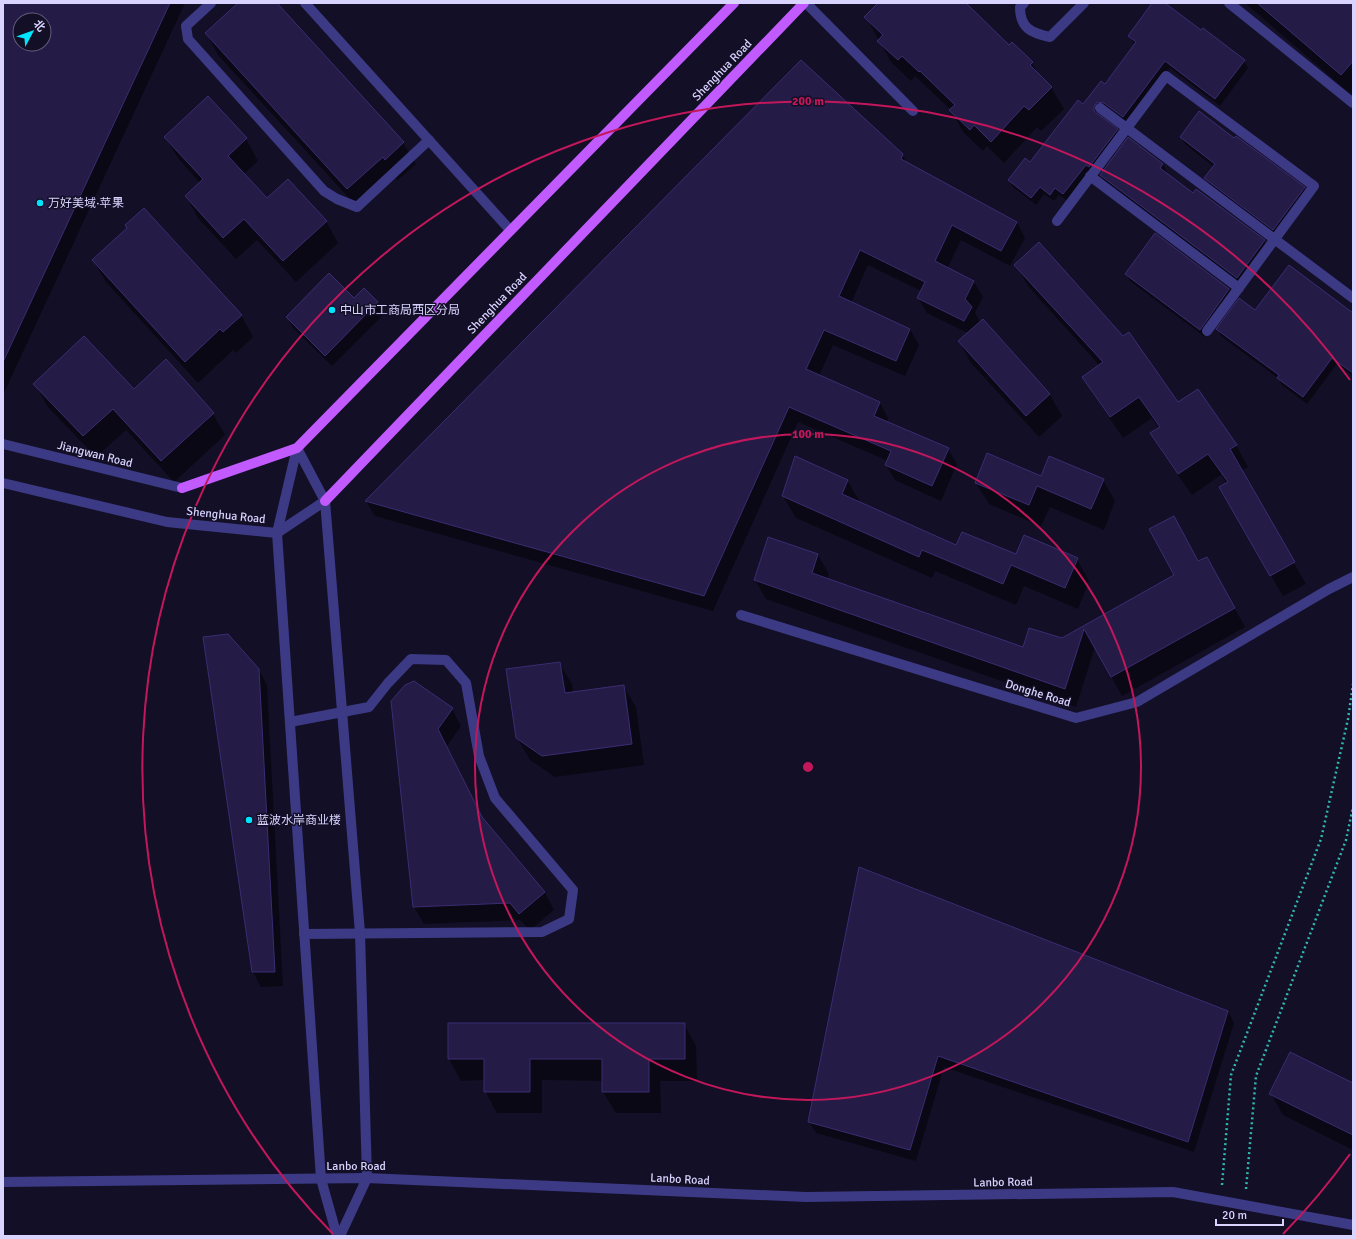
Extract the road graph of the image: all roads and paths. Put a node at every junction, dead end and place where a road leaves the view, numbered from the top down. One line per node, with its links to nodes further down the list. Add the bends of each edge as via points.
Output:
1 (211, 3): 12 (street, via 186,26 188,39 324,191 357,207)
2 (305, 3): 12 (street)
3 (734, 3): 15 (main road, Shenghua Road)
4 (805, 3): 10 (street); 24 (main road, Shenghua Road)
5 (1024, 3): 6 (street, via 1020,7 1020,16 1026,28 1050,37)
6 (1084, 3)
7 (1229, 3): 8 (street)
8 (1353, 103)
9 (1100, 108): 11 (street)
10 (913, 111)
11 (1126, 128): 13 (street); 16 (street); 16 (street, via 1166,76 1314,186)
12 (429, 140): 15 (street)
13 (1090, 176): 14 (street); 17 (street)
14 (1057, 221)
15 (510, 230): 21 (main road, Shenghua Road)
16 (1275, 240): 17 (street); 18 (street)
17 (1239, 288): 19 (street)
18 (1353, 298)
19 (1207, 332)
20 (3, 444): 23 (street, Jiangwan Road)
21 (297, 448): 23 (main road, Shenghua Road); 24 (street); 25 (street)
22 (3, 484): 25 (street, Shenghua Road, via 167,522)
23 (182, 488)
24 (325, 501): 25 (street, Shenghua Road); 29 (street)
25 (277, 533): 30 (street)
26 (1353, 577): 27 (street, Donghe Road, via 1137,702 1076,718)
27 (740, 615)
28 (1353, 684): 37 (path, via 1348,719 1321,839 1231,1076)
29 (342, 712): 30 (street); 32 (street); 32 (street, via 369,707 411,659 446,660 466,683 479,756 496,798 573,890 569,919 542,932)
30 (290, 722): 33 (street)
31 (1353, 807): 38 (path, via 1346,840 1256,1076)
32 (360, 933): 33 (street); 35 (street)
33 (304, 934): 34 (street)
34 (321, 1178): 35 (street, Lanbo Road); 36 (street, Lanbo Road); 40 (street)
35 (367, 1178): 37 (street, Lanbo Road, via 806,1197 1173,1192); 40 (street)
36 (3, 1182)
37 (1221, 1201): 38 (street, Lanbo Road)
38 (1244, 1205): 39 (street, Lanbo Road)
39 (1353, 1225)
40 (339, 1236)

